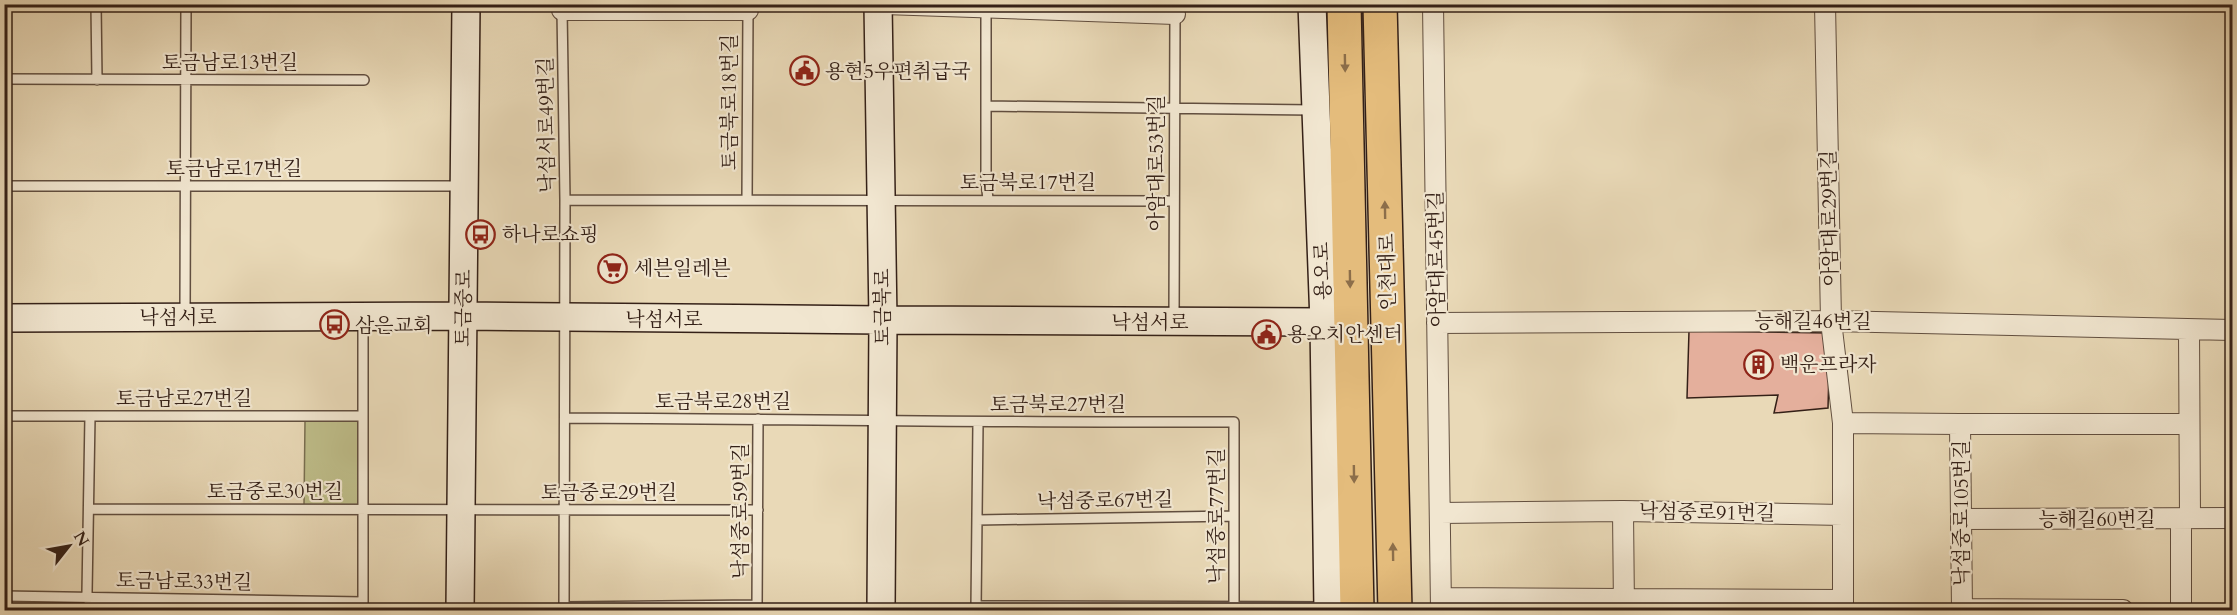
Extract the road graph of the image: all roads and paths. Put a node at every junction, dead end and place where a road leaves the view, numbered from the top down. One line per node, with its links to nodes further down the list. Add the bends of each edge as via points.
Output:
1 (96, 4): 16 (lane)
2 (186, 4): 17 (lane)
3 (466, 4): 24 (street, 토금중로)
4 (878, 4): 25 (street, 토금북로)
5 (884, 4): 11 (street)
6 (1312, 4): 21 (street, 용오로)
7 (1344, 4): 76 (highway, 인천대로, one-way to 76)
8 (1380, 4): 80 (highway, 인천대로, one-way to 8)
9 (1432, 4): 39 (street, 아암대로45번길)
10 (1825, 4): 36 (street, 아암대로29번길)
11 (986, 6): 14 (street); 19 (lane)
12 (562, 7): 13 (street); 26 (lane, 낙섬서로49번길)
13 (748, 7): 27 (lane, 토금북로18번길)
14 (1175, 9): 20 (lane, 아암대로53번길)
15 (4, 80): 16 (lane, 토금남로13번길)
16 (97, 80): 17 (lane, 토금남로13번길)
17 (186, 80): 18 (lane, 토금남로13번길); 23 (lane)
18 (364, 80)
19 (986, 106): 20 (lane); 28 (lane)
20 (1175, 107): 21 (lane); 29 (lane, 아암대로53번길)
21 (1316, 110): 38 (street, 용오로)
22 (4, 186): 23 (lane, 토금남로17번길)
23 (185, 186): 24 (lane, 토금남로17번길); 32 (lane)
24 (464, 186): 31 (street, 토금중로)
25 (881, 199): 27 (lane); 28 (lane, 토금북로17번길); 35 (street, 토금북로)
26 (565, 200): 27 (lane); 34 (lane, 낙섬서로49번길)
27 (747, 200)
28 (988, 200): 29 (lane, 토금북로17번길)
29 (1174, 201): 37 (lane, 아암대로53번길)
30 (363, 316): 31 (street, 낙섬서로); 32 (street, 낙섬서로); 44 (lane)
31 (463, 316): 34 (street, 낙섬서로); 55 (street, 토금중로)
32 (185, 317): 33 (street, 낙섬서로)
33 (4, 318)
34 (565, 318): 35 (street, 낙섬서로); 45 (lane, 낙섬서로49번길)
35 (883, 320): 37 (street, 낙섬서로); 47 (street, 토금북로)
36 (1831, 321): 39 (street, 능해길46번길); 40 (street, 능해길46번길); 50 (street, 아암대로29번길)
37 (1174, 322): 38 (street, 낙섬서로)
38 (1324, 322): 76 (street, 용오로)
39 (1437, 323): 59 (street, 아암대로45번길)
40 (2189, 330): 41 (street, 능해길46번길); 52 (street)
41 (2232, 330)
42 (4, 416): 43 (lane, 토금남로27번길)
43 (90, 416): 44 (lane, 토금남로27번길); 53 (lane)
44 (363, 416): 54 (lane)
45 (565, 418): 46 (lane, 토금북로28번길); 57 (lane, 낙섬서로49번길)
46 (758, 419): 47 (lane, 토금북로28번길); 56 (lane, 낙섬중로59번길)
47 (882, 419): 49 (lane, 토금북로27번길); 79 (street, 토금북로)
48 (1234, 422): 49 (lane, 토금북로27번길); 61 (lane, 낙섬중로77번길)
49 (978, 423): 65 (lane)
50 (1843, 423): 51 (street, 낙섬중로105번길); 60 (street, 아암대로29번길)
51 (1960, 424): 52 (street); 64 (street, 낙섬중로105번길)
52 (2189, 424): 62 (street)
53 (88, 509): 54 (lane, 토금중로30번길); 67 (lane)
54 (363, 509): 55 (lane, 토금중로30번길); 71 (lane)
55 (461, 510): 57 (lane, 토금중로29번길); 78 (street, 토금중로)
56 (758, 510): 57 (lane, 토금중로29번길); 72 (lane, 낙섬중로59번길)
57 (564, 511): 75 (lane, 낙섬서로49번길)
58 (1623, 511): 59 (street); 60 (street, 낙섬중로91번길); 69 (street, 낙섬중로91번길)
59 (1440, 513): 68 (street, 아암대로45번길)
60 (1843, 515): 70 (street, 아암대로29번길)
61 (1234, 516): 65 (lane, 낙섬중로67번길); 74 (lane, 낙섬중로77번길)
62 (2185, 518): 63 (street, 능해길60번길); 64 (street, 능해길60번길); 83 (street)
63 (2232, 518)
64 (1961, 519): 81 (street, 낙섬중로105번길)
65 (977, 520): 73 (lane)
66 (4, 596): 67 (lane, 토금남로33번길)
67 (88, 597): 71 (lane, 토금남로33번길); 77 (lane)
68 (1441, 604): 69 (street, 아암대로45번길)
69 (1624, 605): 70 (street)
70 (1843, 605)
71 (363, 606)
72 (757, 608): 75 (lane, 낙섬중로59번길)
73 (976, 608): 74 (lane)
74 (1234, 608): 76 (lane)
75 (564, 609)
76 (1338, 609)
77 (91, 610)
78 (460, 610)
79 (881, 610)
80 (1395, 610)
81 (1962, 610): 82 (street)
82 (2123, 610)
83 (2181, 610)

